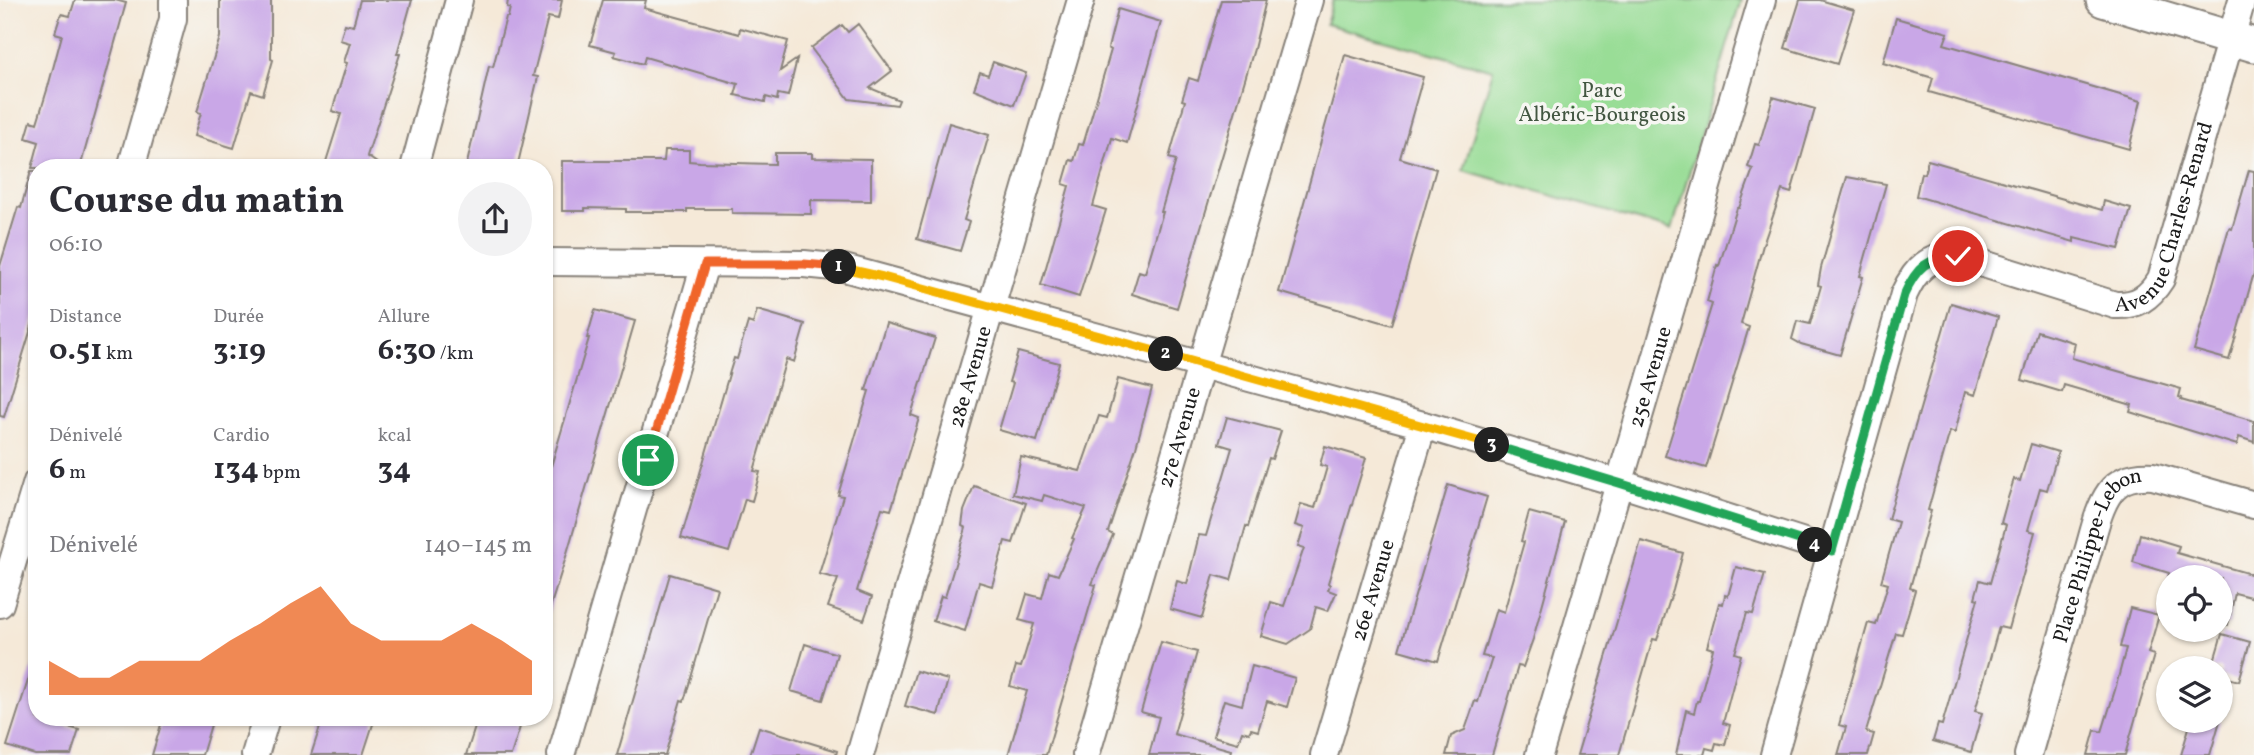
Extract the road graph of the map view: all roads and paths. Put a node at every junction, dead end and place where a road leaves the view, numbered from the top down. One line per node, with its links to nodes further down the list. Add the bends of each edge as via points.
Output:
1 (173, 0): 9 (street, via 173,19)
2 (459, 0): 10 (street)
3 (1081, 0): 13 (street, 28e Avenue)
4 (1309, 0): 14 (street, 27e Avenue)
5 (1762, 0): 16 (street, 25e Avenue)
6 (2103, 0): 8 (street)
7 (2242, 0): 8 (street, Avenue Charles-Renard)
8 (2242, 42): 19 (street, Avenue Charles-Renard, via 2161,279 2141,301 2115,305 1958,256 1941,256 1912,277)
9 (134, 159)
10 (416, 159)
11 (553, 262): 12 (street)
12 (705, 264): 13 (street, via 834,266); 23 (street)
13 (991, 306): 14 (street); 24 (street, 28e Avenue)
14 (1201, 364): 15 (street); 25 (street, 27e Avenue)
15 (1423, 425): 16 (street); 26 (street, 26e Avenue)
16 (1619, 483): 19 (street); 27 (street, 25e Avenue)
17 (2254, 505): 29 (street, Place Philippe-Lebon, via 2154,476 2138,475 2111,491 2072,600)
18 (28, 511): 20 (street)
19 (1832, 551): 28 (street, Avenue Charles-Renard)
20 (0, 604)
21 (264, 726): 22 (street)
22 (255, 755)
23 (561, 755)
24 (860, 755)
25 (1086, 755)
26 (1324, 755)
27 (1539, 755)
28 (1774, 755)
29 (2028, 755)

